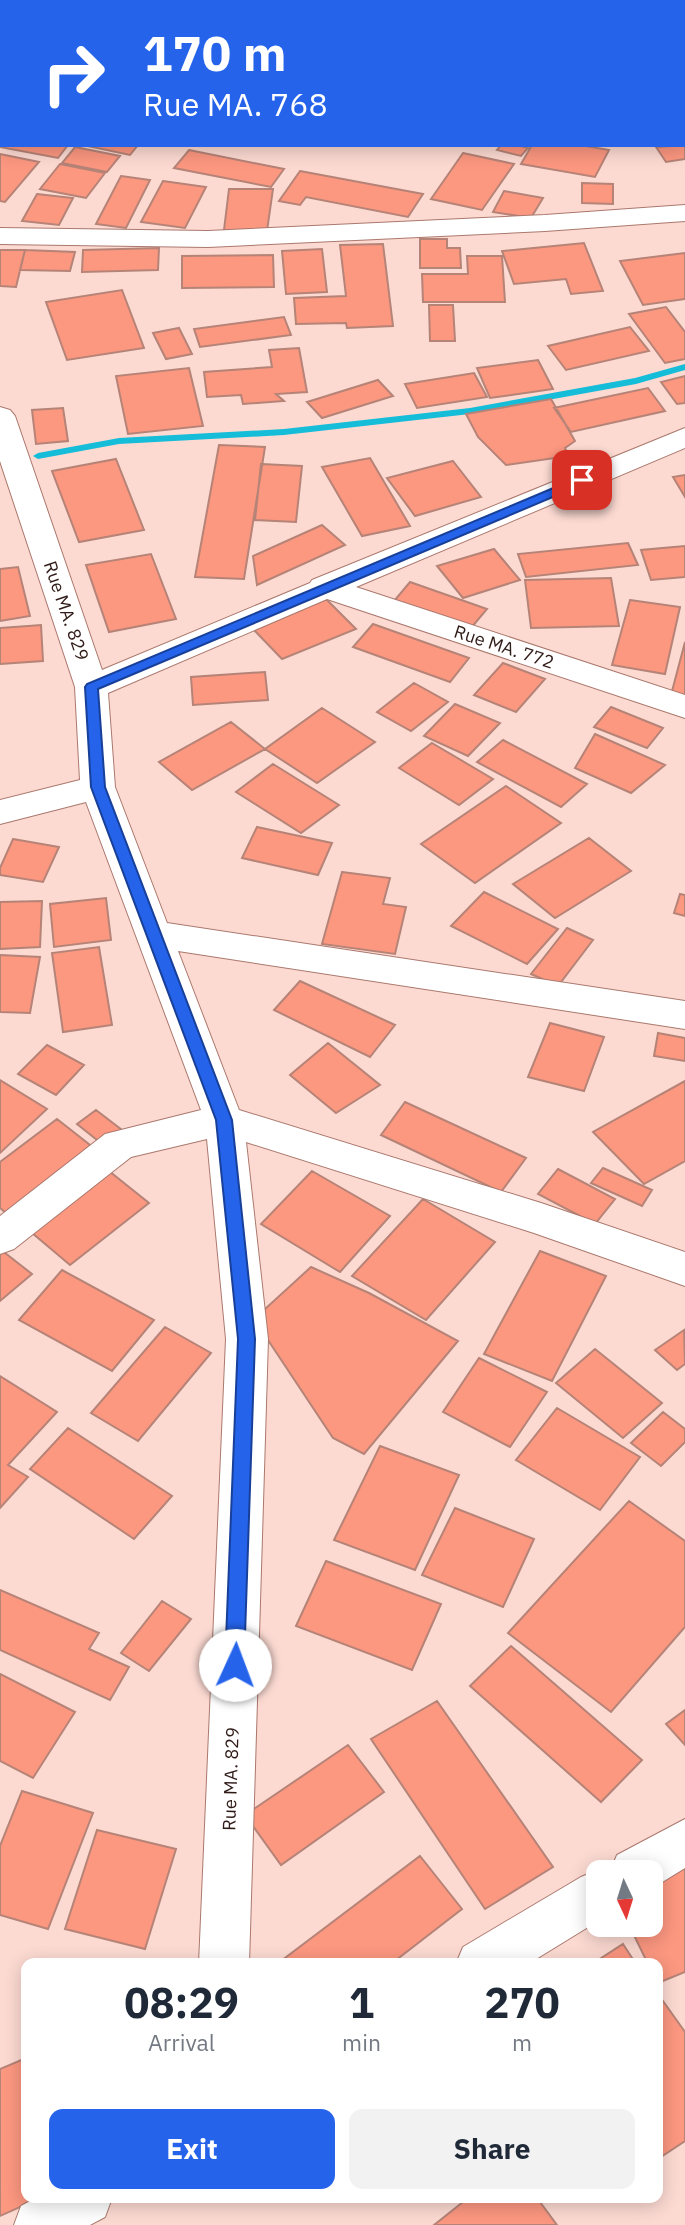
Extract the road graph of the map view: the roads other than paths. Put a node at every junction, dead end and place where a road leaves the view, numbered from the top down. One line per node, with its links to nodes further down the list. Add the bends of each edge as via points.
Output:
1 (685, 213): 2 (street, via 208,239)
2 (0, 236)
3 (0, 416): 6 (street, Rue MA. 829)
4 (685, 437): 5 (street)
5 (323, 587): 6 (street); 7 (street, Rue MA. 772)
6 (91, 687): 8 (street, Rue MA. 829)
7 (685, 707)
8 (98, 787): 9 (street); 10 (street, Rue MA. 829)
9 (0, 812)
10 (154, 934): 11 (street); 12 (street, Rue MA. 829)
11 (685, 1015)
12 (224, 1120): 13 (street, via 119,1145); 14 (street); 18 (street, Rue MA. 829, via 247,1339)
13 (0, 1238)
14 (685, 1269)
15 (685, 1842): 16 (street)
16 (654, 1860)
17 (586, 1901): 19 (street)
18 (224, 1958)
19 (491, 1958)
20 (77, 2203): 21 (street)
21 (40, 2225)

